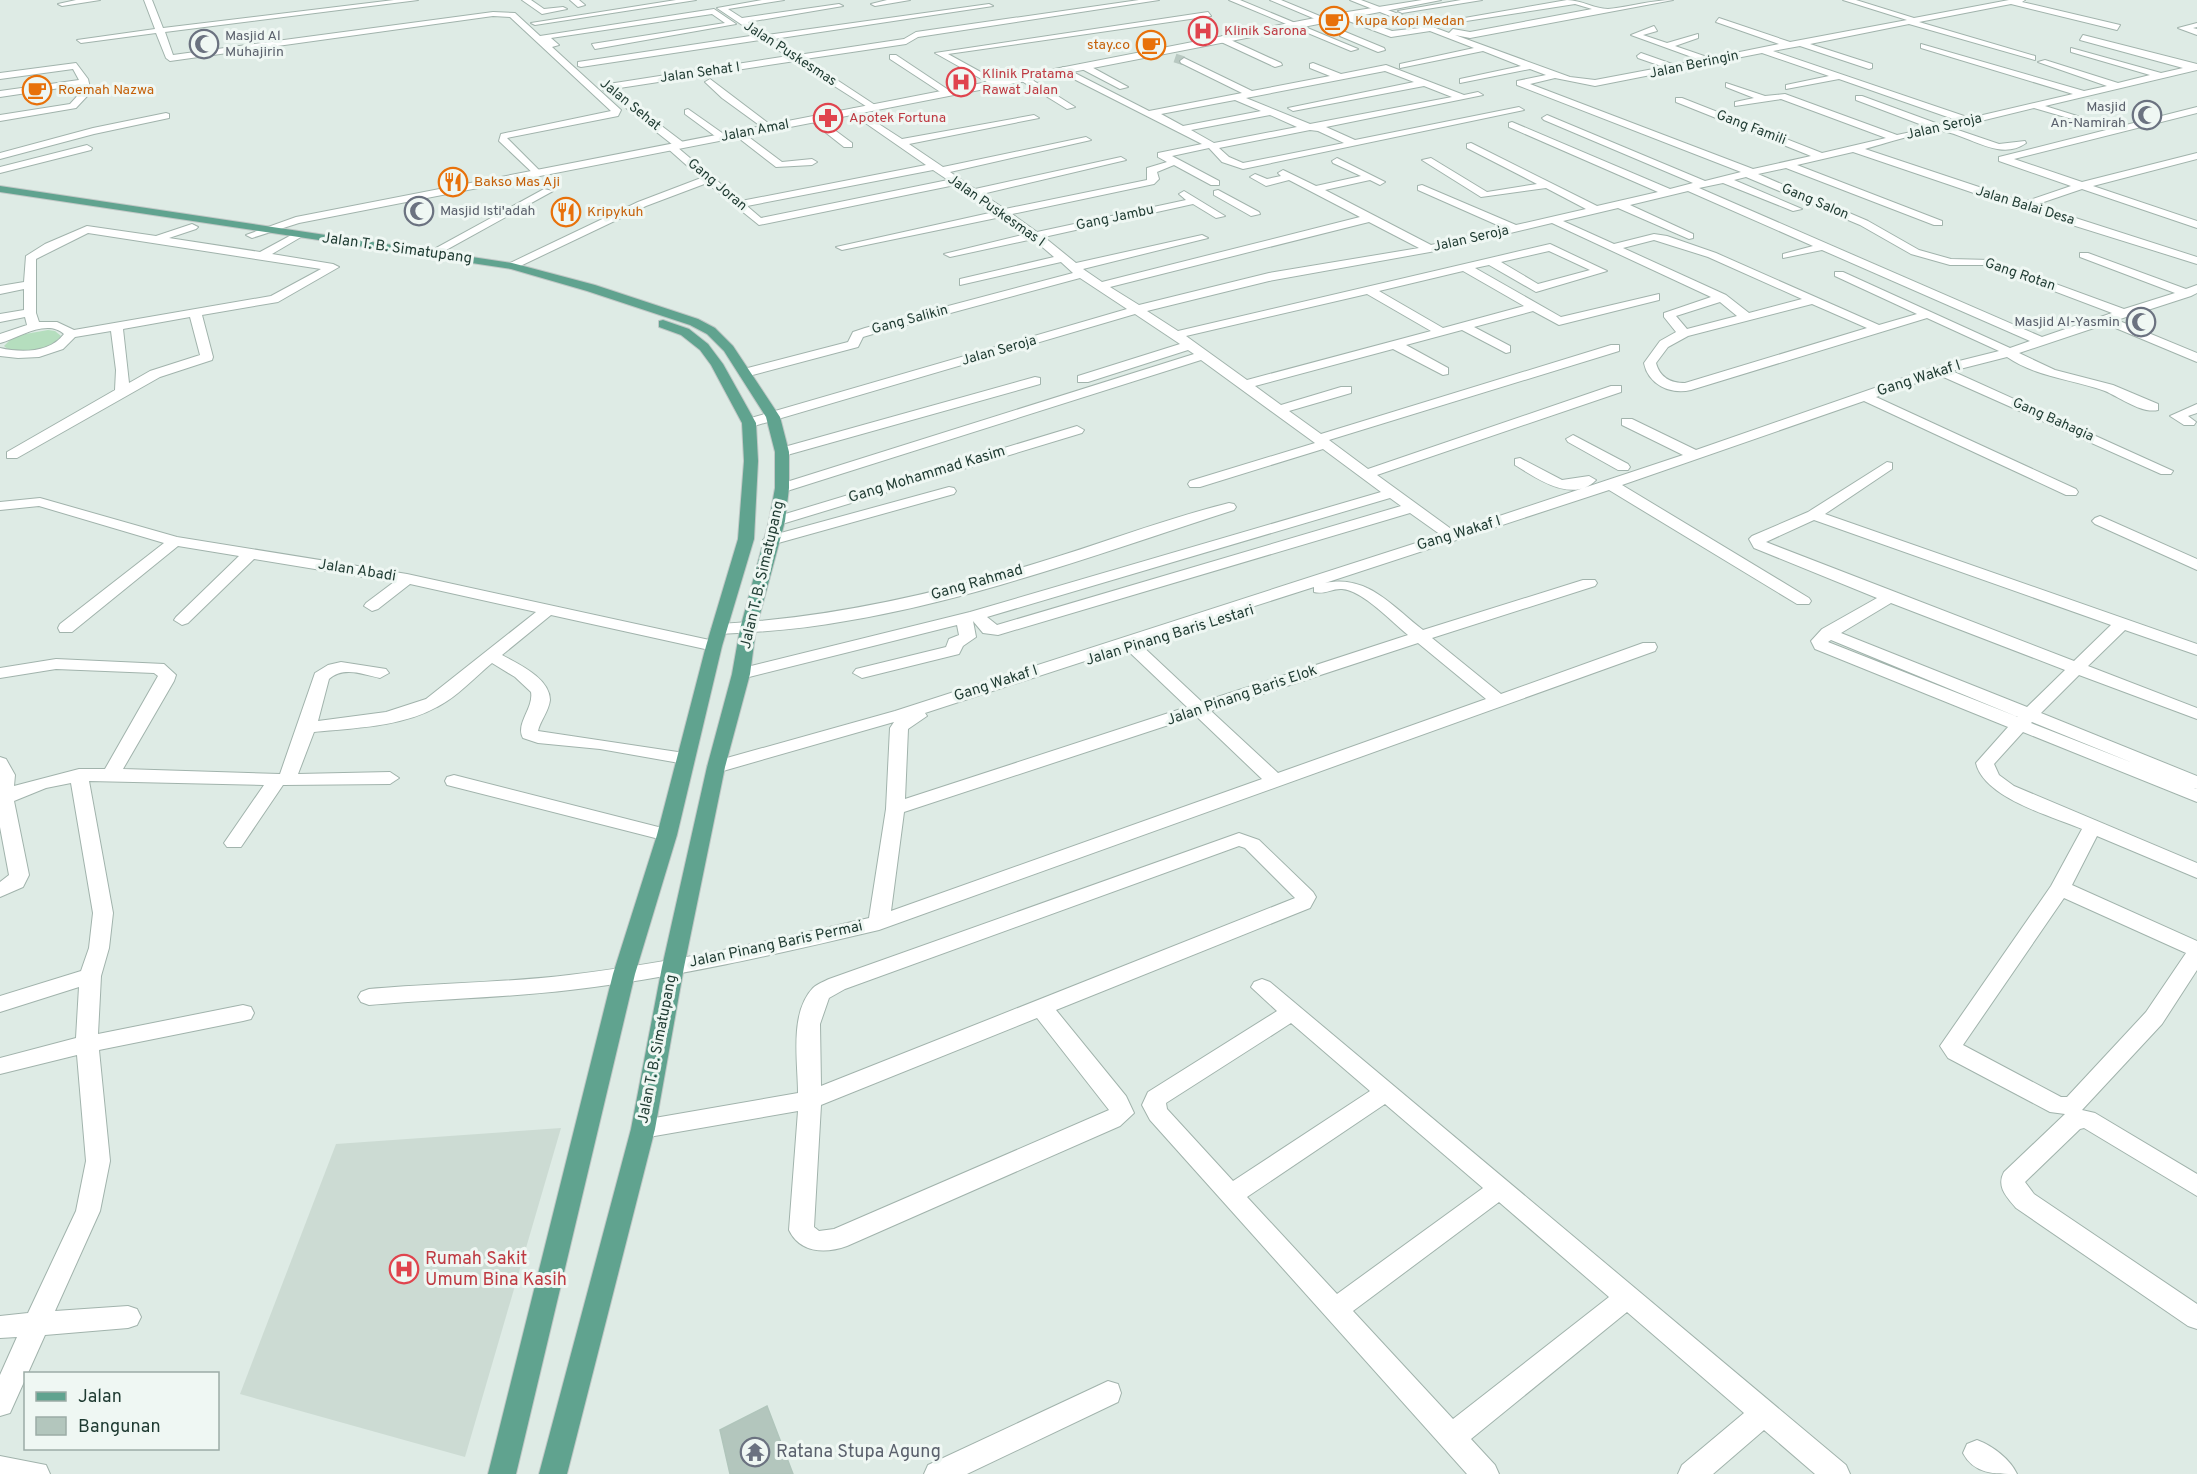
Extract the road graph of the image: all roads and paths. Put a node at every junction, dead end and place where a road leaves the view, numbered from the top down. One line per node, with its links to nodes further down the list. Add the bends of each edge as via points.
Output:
1 (96, 0): 24 (street)
2 (414, 0): 36 (street)
3 (526, 0): 22 (street, via 544,12)
4 (692, 0): 37 (street)
5 (708, 0): 34 (street, Jalan Puskesmas)
6 (780, 0): 34 (street)
7 (906, 0): 25 (street)
8 (980, 0): 28 (street)
9 (1072, 0): 30 (street)
10 (1155, 0): 19 (street, Jalan Sehat I)
11 (1233, 0): 48 (street)
12 (1274, 0): 41 (street)
13 (1354, 0): 26 (street, Jalan Beringin)
14 (1437, 0): 31 (street, Jalan Amal)
15 (1478, 0): 31 (street)
16 (1577, 0): 32 (street); 51 (street); 51 (street, via 1601,10 1467,35)
17 (1669, 0): 32 (street)
18 (1848, 0): 43 (street)
19 (1140, 1): 30 (street, Jalan Sehat I)
20 (2017, 1): 29 (street, Jalan Beringin); 52 (street)
21 (154, 2): 40 (street)
22 (576, 3): 37 (street)
23 (1952, 3): 33 (street)
24 (62, 4)
25 (875, 4)
26 (1373, 4): 31 (street, Jalan Amal); 39 (street, Jalan Amal); 51 (street, Jalan Beringin)
27 (839, 6): 44 (street)
28 (989, 6): 45 (street); 59 (street)
29 (1988, 7): 33 (street, Jalan Beringin); 35 (street)
30 (1090, 9): 45 (street, Jalan Sehat I)
31 (1396, 9): 51 (street)
32 (1614, 9): 64 (street)
33 (1973, 9): 43 (street, Jalan Beringin)
34 (719, 10): 44 (street, Jalan Puskesmas); 50 (street); 65 (street, via 732,24)
35 (2007, 12)
36 (381, 13): 54 (street); 67 (street, via 180,57 170,58); 174 (street, via 512,15 616,110 615,114 504,136 502,139)
37 (593, 14): 47 (street); 50 (street)
38 (1208, 14): 60 (street)
39 (1341, 15): 41 (street, Jalan Amal); 51 (street, via 1392,34)
40 (159, 17): 54 (street); 56 (street)
41 (1323, 19): 46 (street, Jalan Amal)
42 (1719, 20): 66 (street)
43 (1911, 20): 66 (street, Jalan Beringin); 80 (street)
44 (739, 21): 59 (street, Jalan Puskesmas)
45 (1013, 21): 60 (street); 81 (street, Jalan Sehat I)
46 (1310, 21): 48 (street, Jalan Amal); 74 (street)
47 (536, 23)
48 (1294, 24): 62 (street, Jalan Amal); 71 (street)
49 (2197, 25): 57 (street, via 2182,28)
50 (613, 26): 53 (street)
51 (1432, 26): 64 (street, Jalan Beringin)
52 (2117, 27)
53 (603, 28): 65 (street); 84 (street, Jalan Sehat, via 544,37)
54 (170, 29): 56 (street); 67 (street)
55 (1654, 29): 69 (street, via 1635,35)
56 (160, 30): 63 (street); 67 (street)
57 (2197, 32)
58 (1695, 36): 69 (street)
59 (763, 37): 81 (street, Jalan Puskesmas); 84 (street)
60 (1045, 38): 105 (street, via 938,54)
61 (2083, 38): 91 (street)
62 (1222, 39): 73 (street, Jalan Amal); 85 (street)
63 (81, 40)
64 (1460, 40): 72 (street, Jalan Beringin)
65 (624, 41): 68 (street)
66 (1793, 44): 76 (street, Jalan Beringin); 90 (street)
67 (170, 45)
68 (595, 46)
69 (1667, 46): 82 (street)
70 (1924, 46): 116 (street)
71 (1354, 49)
72 (1481, 49): 88 (street); 89 (street, Jalan Beringin)
73 (1164, 50): 86 (street, Jalan Amal); 114 (street)
74 (1381, 50)
75 (2074, 50): 95 (street)
76 (1762, 51): 82 (street, Jalan Beringin); 99 (street)
77 (711, 54): 94 (street)
78 (1641, 56): 92 (street)
79 (892, 57): 113 (street)
80 (2032, 57)
81 (795, 58): 109 (street, Jalan Sehat I); 127 (street, Jalan Puskesmas)
82 (1713, 62): 92 (street, Jalan Beringin)
83 (2042, 62): 108 (street)
84 (581, 64): 94 (street, Jalan Sehat)
85 (1278, 65)
86 (1083, 66): 93 (street, Jalan Amal); 110 (street)
87 (1313, 66): 98 (street)
88 (1403, 66)
89 (1531, 66): 97 (street, Jalan Beringin); 101 (street)
90 (1869, 66)
91 (2194, 67): 95 (street, Jalan Seroja)
92 (1678, 69): 97 (street, Jalan Beringin, via 1595,84)
93 (1063, 70): 100 (street, Jalan Amal); 195 (street, via 1205,146 1162,155 1215,183 1181,192)
94 (591, 73): 109 (street, Jalan Sehat)
95 (2159, 75): 108 (street, Jalan Seroja)
96 (0, 76): 102 (street, via 75,65)
97 (1554, 76): 175 (street, Gang Salon, via 1520,84)
98 (1340, 77): 104 (street, via 1390,68); 114 (street)
99 (1840, 77): 106 (street); 111 (street)
100 (1023, 78): 105 (street, Jalan Amal); 128 (street)
101 (1463, 81)
102 (83, 82): 115 (street); 134 (street, via 86,92 73,106)
103 (710, 82): 145 (street)
104 (1425, 82): 119 (street); 124 (street)
105 (994, 83): 113 (street, Jalan Amal)
106 (1858, 83): 112 (street); 140 (street)
107 (1730, 86): 121 (street)
108 (2116, 86): 116 (street, Jalan Seroja)
109 (605, 87): 158 (street, Jalan Sehat)
110 (1123, 87)
111 (1789, 87)
112 (1822, 91)
113 (948, 93): 127 (street, Jalan Amal)
114 (1256, 93): 118 (street); 124 (street)
115 (0, 94)
116 (2084, 94): 126 (street, Jalan Seroja)
117 (1478, 95): 119 (street)
118 (1237, 97): 133 (street); 147 (street, via 1152,113)
119 (1463, 98): 123 (street)
120 (1859, 98): 146 (street)
121 (1764, 99): 125 (street); 151 (street, via 1782,96)
122 (1678, 100): 164 (street, Gang Famili)
123 (1446, 101): 136 (street); 142 (street)
124 (1285, 104): 142 (street)
125 (1738, 104)
126 (2036, 106): 140 (street, Jalan Seroja); 143 (street)
127 (872, 107): 131 (street, Jalan Amal)
128 (1070, 107)
129 (1519, 110): 136 (street)
130 (2197, 110): 183 (street, via 2003,159)
131 (854, 111): 139 (street, Jalan Amal); 154 (street, Jalan Puskesmas I)
132 (688, 112): 150 (street)
133 (1271, 112): 144 (street); 147 (street)
134 (0, 116)
135 (166, 116): 149 (street)
136 (1485, 117): 155 (street)
137 (1034, 118): 154 (street)
138 (1547, 118): 181 (street)
139 (814, 119): 145 (street, Jalan Amal); 156 (street)
140 (1970, 121): 146 (street, Jalan Seroja)
141 (1512, 125): 193 (street)
142 (1320, 126): 144 (street); 155 (street)
143 (2100, 126)
144 (1306, 127): 159 (street)
145 (769, 128): 148 (street, Jalan Amal)
146 (1941, 128): 151 (street, Jalan Seroja); 153 (street, via 1998,147)
147 (1182, 129): 159 (street)
148 (740, 134): 150 (street, Jalan Amal); 169 (street, via 780,165)
149 (81, 135): 157 (street, via 69,130); 163 (street)
150 (722, 137): 158 (street, Jalan Amal)
151 (1896, 138): 162 (street, Jalan Seroja)
152 (1086, 140): 172 (street)
153 (2029, 140)
154 (899, 143): 172 (street, Jalan Puskesmas I)
155 (1355, 144): 159 (street, via 1243,166 1216,152)
156 (848, 145)
157 (0, 146)
158 (676, 146): 174 (street, Jalan Amal); 177 (street, Gang Joran)
159 (1213, 146)
160 (1471, 146): 182 (street)
161 (87, 148): 173 (street)
162 (1854, 148): 164 (street, Jalan Seroja); 199 (street, Jalan Balai Desa)
163 (0, 156)
164 (1823, 157): 171 (street, Jalan Seroja)
165 (1121, 160): 191 (street)
166 (1427, 160): 182 (street, via 1485,195)
167 (1337, 161): 187 (street, via 1375,179)
168 (2191, 161): 183 (street); 188 (street)
169 (812, 162)
170 (1170, 164): 202 (street, via 1151,170 1154,179 1150,182)
171 (1788, 165): 175 (street, Jalan Seroja); 209 (street)
172 (936, 169): 179 (street, Jalan Puskesmas I); 196 (street)
173 (0, 170)
174 (537, 174): 213 (street, Jalan Amal)
175 (1751, 174): 178 (street, Jalan Seroja); 214 (street, Gang Salon)
176 (1255, 177): 180 (street)
177 (711, 178): 196 (street, Gang Joran); 234 (street, via 642,204)
178 (1725, 180): 181 (street, Jalan Seroja); 200 (street)
179 (954, 182): 191 (street, Jalan Puskesmas I); 196 (street, Gang Joran, via 762,222)
180 (1266, 183): 187 (street, via 1286,175); 190 (street)
181 (1704, 184): 185 (street, Jalan Seroja)
182 (1548, 185): 201 (street)
183 (2081, 186): 188 (street); 199 (street)
184 (1422, 188): 212 (street)
185 (1690, 188): 193 (street, Jalan Seroja); 221 (street)
186 (0, 189): 213 (main road, Jalan T. B. Simatupang)
187 (1313, 190): 206 (street)
188 (2093, 190): 203 (street); 207 (street)
189 (548, 191): 226 (street)
190 (1282, 192)
191 (971, 193): 202 (street, Jalan Puskesmas I)
192 (1218, 193): 197 (street)
193 (1670, 193): 198 (street, Jalan Seroja)
194 (0, 198): 211 (main road, Jalan T. B. Simatupang)
195 (1194, 201): 197 (street, via 1216,213); 216 (street, Gang Jambu)
196 (741, 204)
197 (1239, 205): 204 (street)
198 (1621, 205): 201 (street, Jalan Seroja); 217 (street)
199 (2022, 206): 203 (street, Jalan Balai Desa)
200 (1797, 209)
201 (1597, 210): 208 (street, Jalan Seroja)
202 (1001, 212): 216 (street, Jalan Puskesmas I); 222 (street)
203 (2038, 212): 233 (street, Jalan Balai Desa, via 2127,236)
204 (1255, 213)
205 (2197, 213): 207 (street)
206 (1370, 218): 225 (street); 239 (street)
207 (2179, 218): 210 (street)
208 (1553, 220): 212 (street, Jalan Seroja); 224 (street)
209 (1938, 223)
210 (2197, 225)
211 (192, 227): 215 (main road, Jalan T. B. Simatupang); 218 (street)
212 (1518, 228): 223 (street, via 1554,245); 225 (street, Jalan Seroja)
213 (263, 229): 215 (street, Jalan Amal); 219 (main road, Jalan T. B. Simatupang)
214 (1881, 233): 254 (street, Gang Rotan, via 1923,254 1950,262 1986,262)
215 (252, 235): 219 (main road, Jalan T. B. Simatupang)
216 (1035, 235): 227 (street, Gang Jambu); 231 (street, Jalan Puskesmas I)
217 (1689, 236)
218 (150, 238): 228 (street); 240 (street, via 87,229 30,258)
219 (293, 238): 226 (main road, Jalan T. B. Simatupang); 228 (street); 245 (main road, Jalan T. B. Simatupang, via 514,275)
220 (1202, 238): 236 (street)
221 (1824, 246): 230 (street); 269 (street)
222 (842, 247)
223 (1550, 247): 232 (street); 232 (street, via 1601,271 1536,288)
224 (1615, 247): 246 (street); 247 (street, via 1660,237 1712,255)
225 (1430, 249): 249 (street, Jalan Seroja, via 1269,277)
226 (433, 253): 234 (main road, Jalan T. B. Simatupang)
227 (950, 254)
228 (263, 255): 252 (street, via 333,267 274,299)
229 (2084, 255): 243 (street)
230 (1787, 256)
231 (1063, 258): 236 (street, Jalan Puskesmas I); 238 (street)
232 (1491, 261): 235 (street)
233 (2197, 261)
234 (512, 266): 245 (main road, Jalan T. B. Simatupang)
235 (1465, 267): 241 (street); 248 (street)
236 (1078, 271): 239 (street, Jalan Puskesmas I); 281 (street, Gang Salikin, via 869,331 857,335 854,344)
237 (1839, 274): 253 (street)
238 (964, 282)
239 (1098, 284): 249 (street, Jalan Puskesmas I); 255 (street)
240 (30, 285): 242 (street); 251 (street)
241 (1368, 289): 250 (street); 264 (street)
242 (0, 290)
243 (2192, 291): 254 (street, Gang Wakaf I)
244 (1655, 297): 248 (street, via 1564,321)
245 (606, 298): 281 (main road, Jalan T. B. Simatupang, via 694,322 711,331); 296 (main road, Jalan T. B. Simatupang, via 685,332 704,347)
246 (1722, 298): 256 (street); 265 (street, via 1670,313)
247 (1813, 300): 256 (street); 263 (street)
248 (1533, 307): 262 (street)
249 (1139, 309): 267 (street, Jalan Puskesmas I); 293 (street, Jalan Seroja)
250 (1274, 311): 258 (street); 267 (street)
251 (30, 313): 257 (street); 261 (street)
252 (195, 313): 260 (street); 282 (street, via 207,357)
253 (1928, 314): 263 (street); 275 (street)
254 (2125, 314): 259 (street, Gang Wakaf I)
255 (970, 316)
256 (1747, 317): 265 (street)
257 (0, 318)
258 (1287, 319)
259 (2107, 320): 269 (street, Gang Wakaf I); 277 (street)
260 (116, 326): 266 (street); 278 (street)
261 (34, 327): 266 (street, via 64,327); 268 (street)
262 (1465, 327): 264 (street); 273 (street)
263 (1881, 330): 265 (street, via 1680,388 1660,381 1650,363 1664,344)
264 (1443, 333): 271 (street)
265 (1684, 333)
266 (71, 334): 274 (street, via 63,343 41,352)
267 (1176, 335): 270 (street, Jalan Puskesmas I)
268 (0, 339)
269 (2041, 341): 275 (street, Gang Wakaf I)
270 (1190, 345): 276 (street, Jalan Puskesmas I); 283 (street)
271 (1396, 345): 280 (street); 285 (street)
272 (1615, 348): 299 (street)
273 (1506, 349)
274 (0, 352)
275 (2010, 352): 279 (street, Gang Wakaf I); 290 (street, via 2050,373 2108,388)
276 (1203, 355): 285 (street, Jalan Puskesmas I); 311 (street)
277 (2197, 358)
278 (123, 370): 282 (street); 288 (street)
279 (1940, 370): 289 (street, Gang Wakaf I); 307 (street, Gang Bahagia)
280 (1443, 371)
281 (745, 373): 293 (main road, Jalan T. B. Simatupang)
282 (155, 374): 288 (street)
283 (1083, 379)
284 (1035, 381): 301 (street)
285 (1245, 385): 292 (street, Jalan Puskesmas I)
286 (1617, 389): 308 (street)
287 (1346, 390): 292 (street)
288 (122, 392): 303 (street)
289 (1864, 396): 302 (street, Gang Wakaf I); 313 (street)
290 (2153, 407)
291 (2197, 408): 295 (street, via 2177,416)
292 (1279, 410): 299 (street, Jalan Puskesmas I)
293 (774, 417): 296 (street, Jalan Seroja); 301 (main road, Jalan T. B. Simatupang)
294 (1627, 422): 300 (street)
295 (2189, 422)
296 (749, 423): 337 (main road, Jalan T. B. Simatupang, via 746,539)
297 (1077, 430): 320 (street, Gang Mohammad Kasim)
298 (1573, 440): 306 (street)
299 (1322, 441): 308 (street, Jalan Puskesmas I); 310 (street)
300 (1678, 447): 302 (street); 306 (street)
301 (782, 452): 311 (main road, Jalan T. B. Simatupang)
302 (1693, 454): 309 (street, Gang Wakaf I)
303 (12, 455)
304 (1520, 462): 306 (street, via 1567,487)
305 (1887, 466): 318 (street)
306 (1623, 467)
307 (2166, 471)
308 (1367, 474): 314 (street, Jalan Puskesmas I)
309 (1608, 483): 321 (street, Gang Wakaf I); 328 (street)
310 (1196, 484)
311 (782, 488): 320 (main road, Jalan T. B. Simatupang)
312 (949, 490): 320 (street)
313 (2071, 492)
314 (1392, 493): 317 (street, Jalan Puskesmas I); 331 (street)
315 (0, 506): 322 (street, Jalan Abadi, via 40,502)
316 (1229, 507): 335 (street, Gang Rahmad, via 968,588 854,614)
317 (1413, 507): 321 (street, Jalan Puskesmas I); 331 (street, via 998,630)
318 (1813, 515): 327 (street, via 1761,536 1756,542); 333 (street)
319 (2100, 521): 324 (street)
320 (774, 530): 335 (main road, Jalan T. B. Simatupang)
321 (1450, 535): 354 (street, Gang Wakaf I, via 901,715)
322 (175, 541): 323 (street, Jalan Abadi); 334 (street)
323 (250, 554): 325 (street, Jalan Abadi); 332 (street)
324 (2197, 565)
325 (407, 579): 329 (street); 330 (street, Jalan Abadi)
326 (1589, 584): 336 (street, Jalan Pinang Baris Elok)
327 (1890, 597): 342 (street); 350 (street, via 1828,633 1819,644)
328 (1803, 601)
329 (372, 606)
330 (548, 610): 337 (street, Jalan Abadi); 341 (street)
331 (970, 617): 345 (street, via 968,637 955,643 953,650); 346 (street)
332 (182, 620)
333 (2122, 623): 340 (street); 342 (street)
334 (66, 628)
335 (748, 629): 337 (street, Gang Rahmad); 346 (main road, Jalan T. B. Simatupang)
336 (1419, 636): 338 (street, Jalan Pinang Baris Lestari, via 1363,590 1342,584); 347 (street, Jalan Pinang Baris Lestari); 348 (street, Jalan Pinang Baris Elok)
337 (716, 638): 352 (main road, Jalan T. B. Simatupang)
338 (1133, 647): 348 (street); 364 (street, Jalan Pinang Baris Lestari, via 909,718 899,728)
339 (1649, 647): 347 (street, Jalan Pinang Baris Permai)
340 (2197, 650)
341 (489, 655): 351 (street, via 445,694 413,711 385,719); 352 (street, via 539,688 541,699 529,726 530,734)
342 (2076, 669): 349 (street); 350 (street)
343 (0, 673): 355 (street, via 56,664 164,671 165,681)
344 (380, 673): 351 (street, via 344,666 325,672)
345 (862, 673)
346 (741, 674): 354 (main road, Jalan T. B. Simatupang)
347 (1498, 701): 360 (street, Jalan Pinang Baris Permai)
348 (1201, 710): 360 (street); 364 (street, Jalan Pinang Baris Elok)
349 (2197, 714)
350 (2024, 721): 361 (street); 362 (street); 365 (street, via 1985,763 1990,776 2007,790)
351 (307, 728): 358 (street)
352 (685, 758): 366 (main road, Jalan T. B. Simatupang)
353 (0, 764): 363 (street, via 6,775)
354 (716, 767): 373 (main road, Jalan T. B. Simatupang)
355 (111, 774): 356 (street); 358 (street)
356 (79, 775): 363 (street, via 43,782); 375 (street, via 103,913 99,948)
357 (390, 778): 358 (street)
358 (282, 779): 367 (street)
359 (454, 781): 366 (street)
360 (1275, 782): 371 (street, Jalan Pinang Baris Permai)
361 (2197, 783)
362 (2197, 796)
363 (2, 799): 370 (street, via 19,875 16,882)
364 (895, 808): 371 (street)
365 (2092, 828): 368 (street); 369 (street)
366 (667, 835): 374 (main road, Jalan T. B. Simatupang)
367 (234, 843)
368 (2197, 871)
369 (2060, 888): 372 (street); 372 (street, via 1951,1046 2058,1106 2073,1105 2154,1018)
370 (0, 890)
371 (879, 923): 373 (street, Jalan Pinang Baris Permai)
372 (2197, 951)
373 (673, 967): 374 (street, Jalan Pinang Baris Permai); 386 (main road, Jalan T. B. Simatupang)
374 (624, 974): 377 (street, Jalan Pinang Baris Permai, via 524,987); 403 (main road, Jalan T. B. Simatupang)
375 (90, 976): 378 (street); 382 (street)
376 (1262, 987): 381 (street)
377 (369, 997)
378 (0, 1004)
379 (1040, 1006): 385 (street); 385 (street, via 1118,1102 1122,1113 838,1239 822,1242 810,1240 801,1230); 385 (street, via 1303,903 1305,897 1252,844 1239,840 837,984 821,993 809,1024)
380 (243, 1012): 382 (street)
381 (1292, 1012): 384 (street); 389 (street, via 1156,1098 1158,1114)
382 (87, 1044): 383 (street); 394 (street, via 98,1161 88,1211)
383 (0, 1066)
384 (1386, 1092): 388 (street); 389 (street)
385 (810, 1100): 386 (street)
386 (643, 1129): 404 (main road, Jalan T. B. Simatupang)
387 (2197, 1186): 393 (street, via 2087,1119 2074,1120 2012,1179 2014,1189 2025,1202)
388 (1501, 1188): 390 (street); 391 (street)
389 (1231, 1195): 391 (street)
390 (1629, 1296): 398 (street); 399 (street)
391 (1335, 1310): 399 (street)
392 (128, 1317): 394 (street)
393 (2197, 1318)
394 (39, 1323): 395 (street); 397 (street)
395 (0, 1327)
396 (1108, 1393): 405 (street)
397 (0, 1404)
398 (1765, 1412): 407 (street); 408 (street)
399 (1452, 1437): 406 (street)
400 (1977, 1453): 409 (street)
401 (0, 1469): 402 (street)
402 (36, 1474)
403 (502, 1474)
404 (553, 1474)
405 (938, 1474)
406 (1485, 1474)
407 (1692, 1474)
408 (1836, 1474)
409 (2003, 1474)

